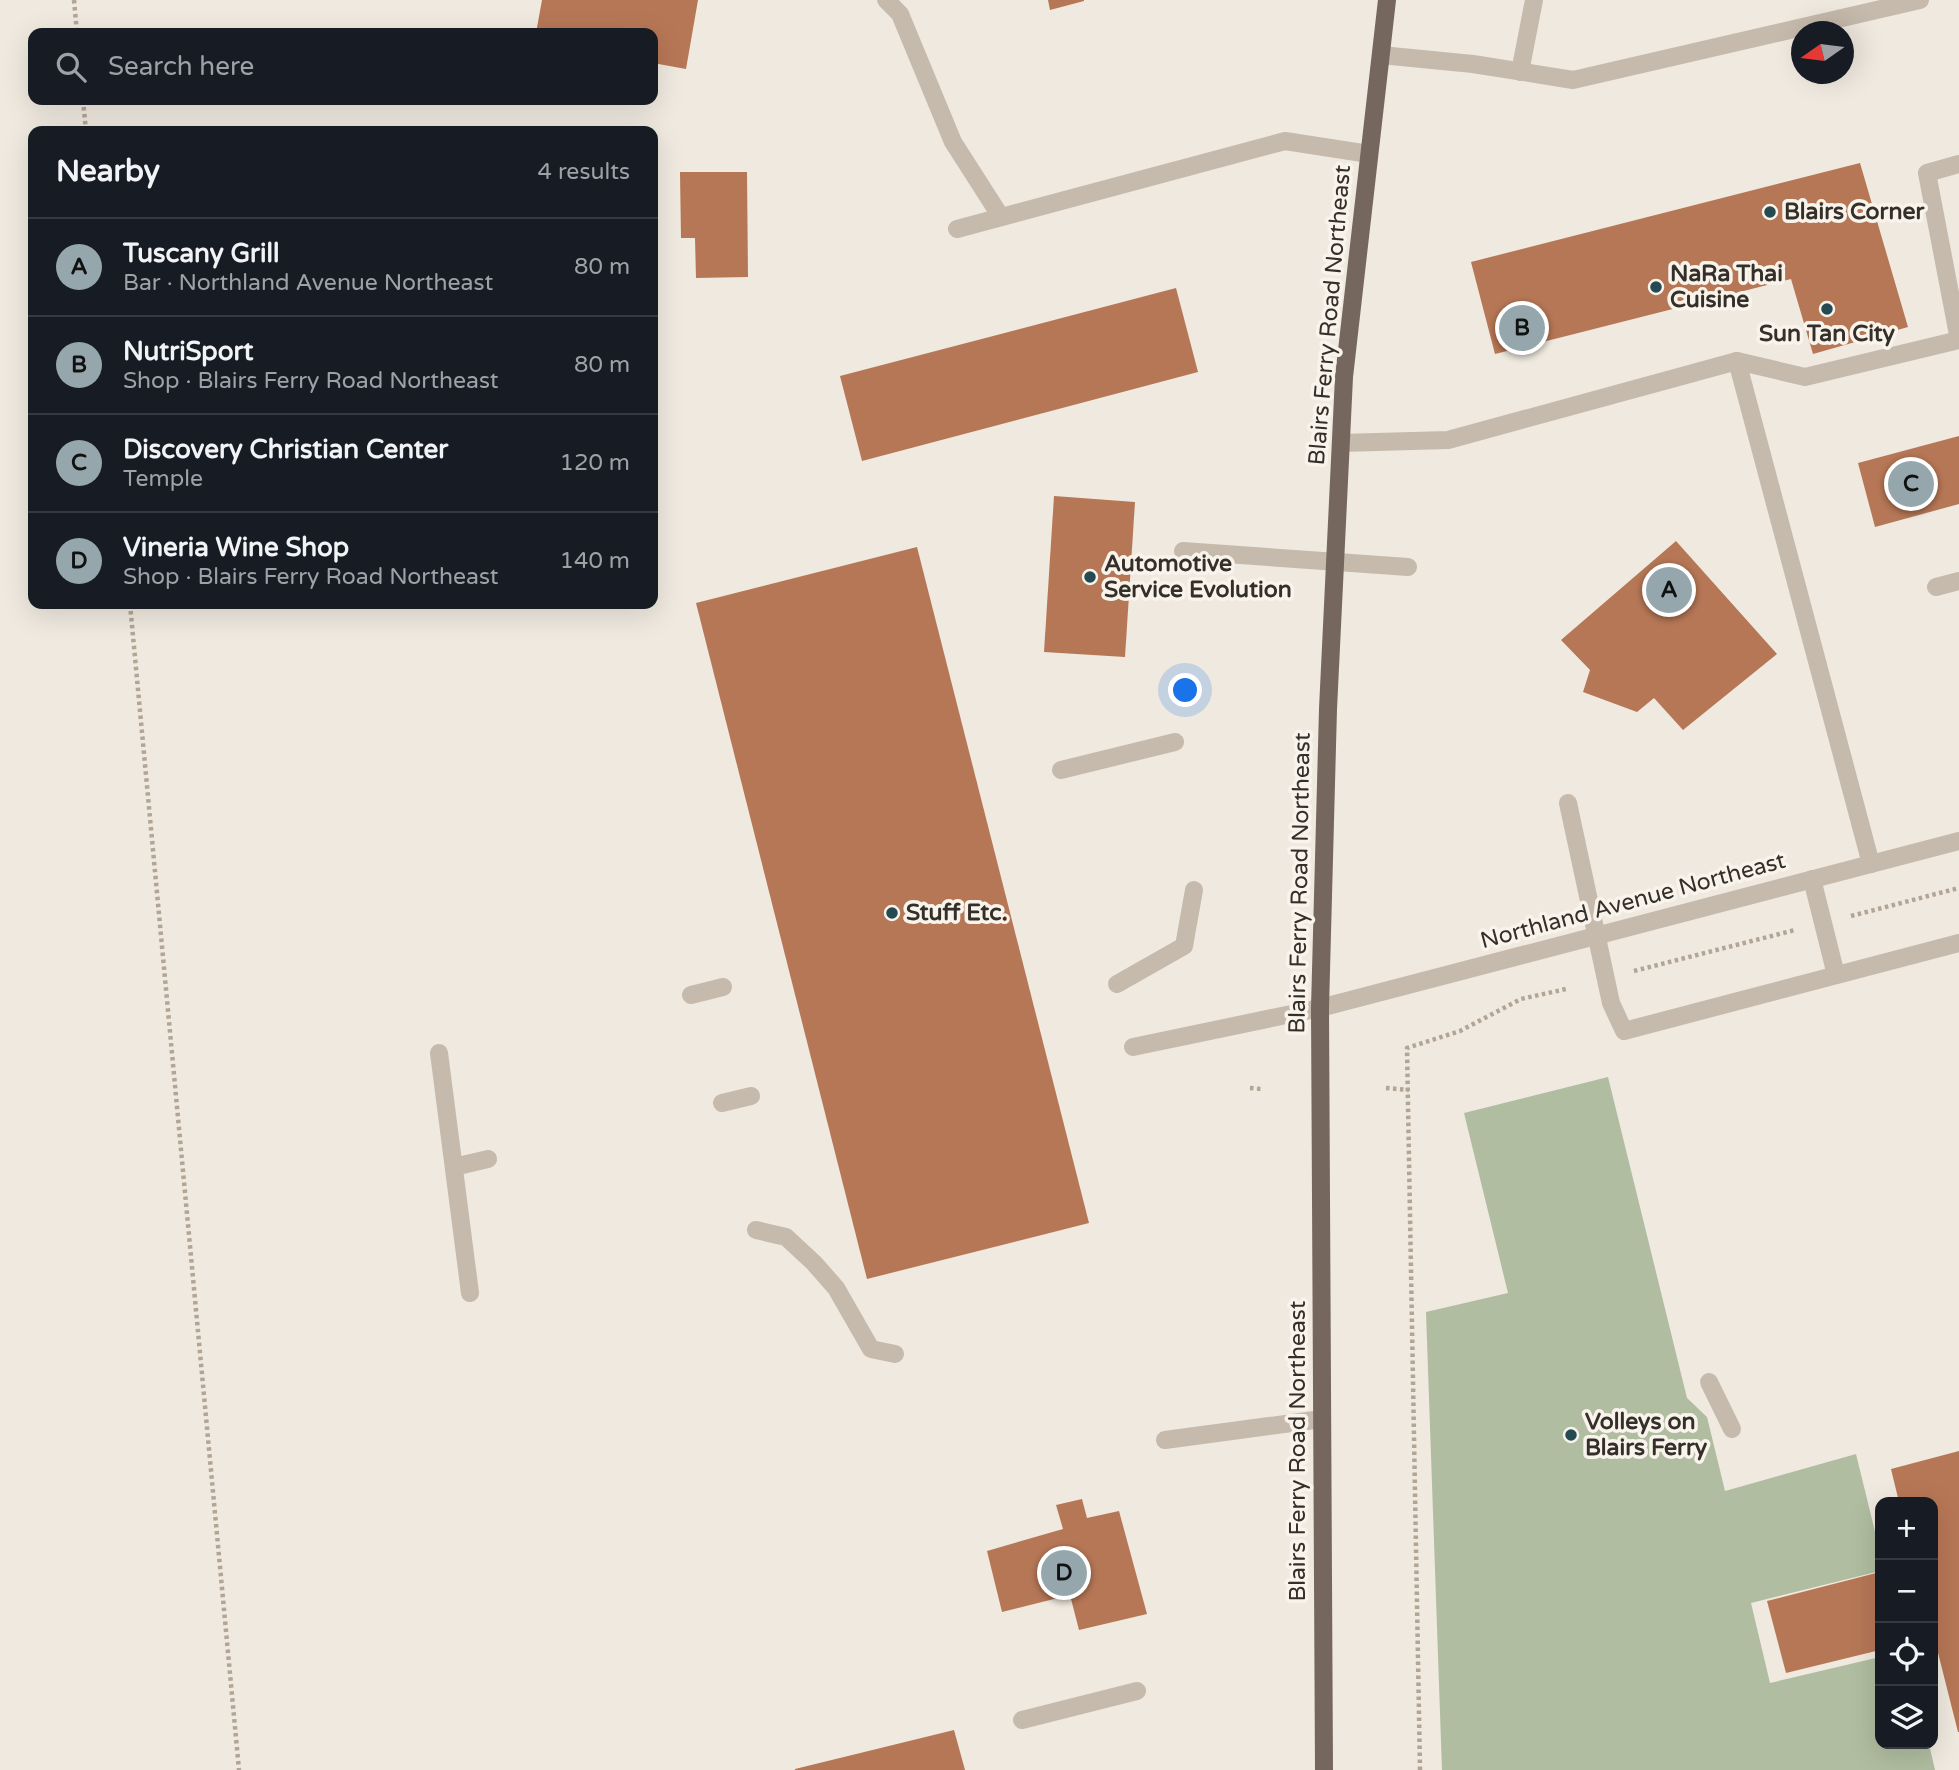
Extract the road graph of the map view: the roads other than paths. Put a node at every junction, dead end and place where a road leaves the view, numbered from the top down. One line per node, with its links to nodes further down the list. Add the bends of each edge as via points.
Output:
1 (886, 0): 9 (street, via 900,14 953,142)
2 (1387, 0): 5 (main road, Blairs Ferry Road Northeast)
3 (1534, 0): 6 (street)
4 (1920, 0): 6 (street, via 1573,80)
5 (1381, 55): 6 (street); 7 (main road, Blairs Ferry Road Northeast)
6 (1520, 72)
7 (1369, 154): 9 (street, via 1285,141); 13 (main road, Blairs Ferry Road Northeast)
8 (1959, 164): 11 (street, via 1927,173)
9 (1001, 217): 10 (street)
10 (957, 229)
11 (1959, 340): 12 (street, via 1805,377)
12 (1737, 361): 13 (street, via 1448,439); 23 (street)
13 (1341, 443): 15 (main road, Blairs Ferry Road Northeast)
14 (1183, 551): 15 (street)
15 (1336, 561): 16 (street); 32 (main road, Blairs Ferry Road Northeast)
16 (1408, 567)
17 (1959, 580): 18 (street)
18 (1936, 587)
19 (1175, 742): 20 (street)
20 (1061, 770)
21 (1568, 803): 26 (street)
22 (1959, 841): 23 (street, Northland Avenue Northeast)
23 (1871, 864): 24 (street, Northland Avenue Northeast)
24 (1812, 879): 26 (street, Northland Avenue Northeast); 28 (street)
25 (1194, 890): 29 (street, via 1184,946)
26 (1596, 936): 28 (street, via 1611,1003 1624,1031); 32 (street, Northland Avenue Northeast)
27 (1959, 943): 28 (street)
28 (1836, 975)
29 (1117, 984)
30 (723, 987): 31 (street)
31 (691, 995)
32 (1320, 1008): 33 (street, Northland Avenue Northeast); 43 (main road, Blairs Ferry Road Northeast)
33 (1133, 1048)
34 (439, 1053): 38 (street)
35 (751, 1096): 36 (street)
36 (722, 1103)
37 (488, 1159): 38 (street)
38 (454, 1167): 40 (street)
39 (756, 1230): 41 (street, via 786,1237 836,1288 871,1349)
40 (470, 1293)
41 (895, 1354)
42 (1709, 1382): 44 (street)
43 (1322, 1419): 45 (street); 48 (main road, Blairs Ferry Road Northeast)
44 (1732, 1429)
45 (1165, 1440)
46 (1137, 1691): 47 (street)
47 (1022, 1720)
48 (1324, 1770)

